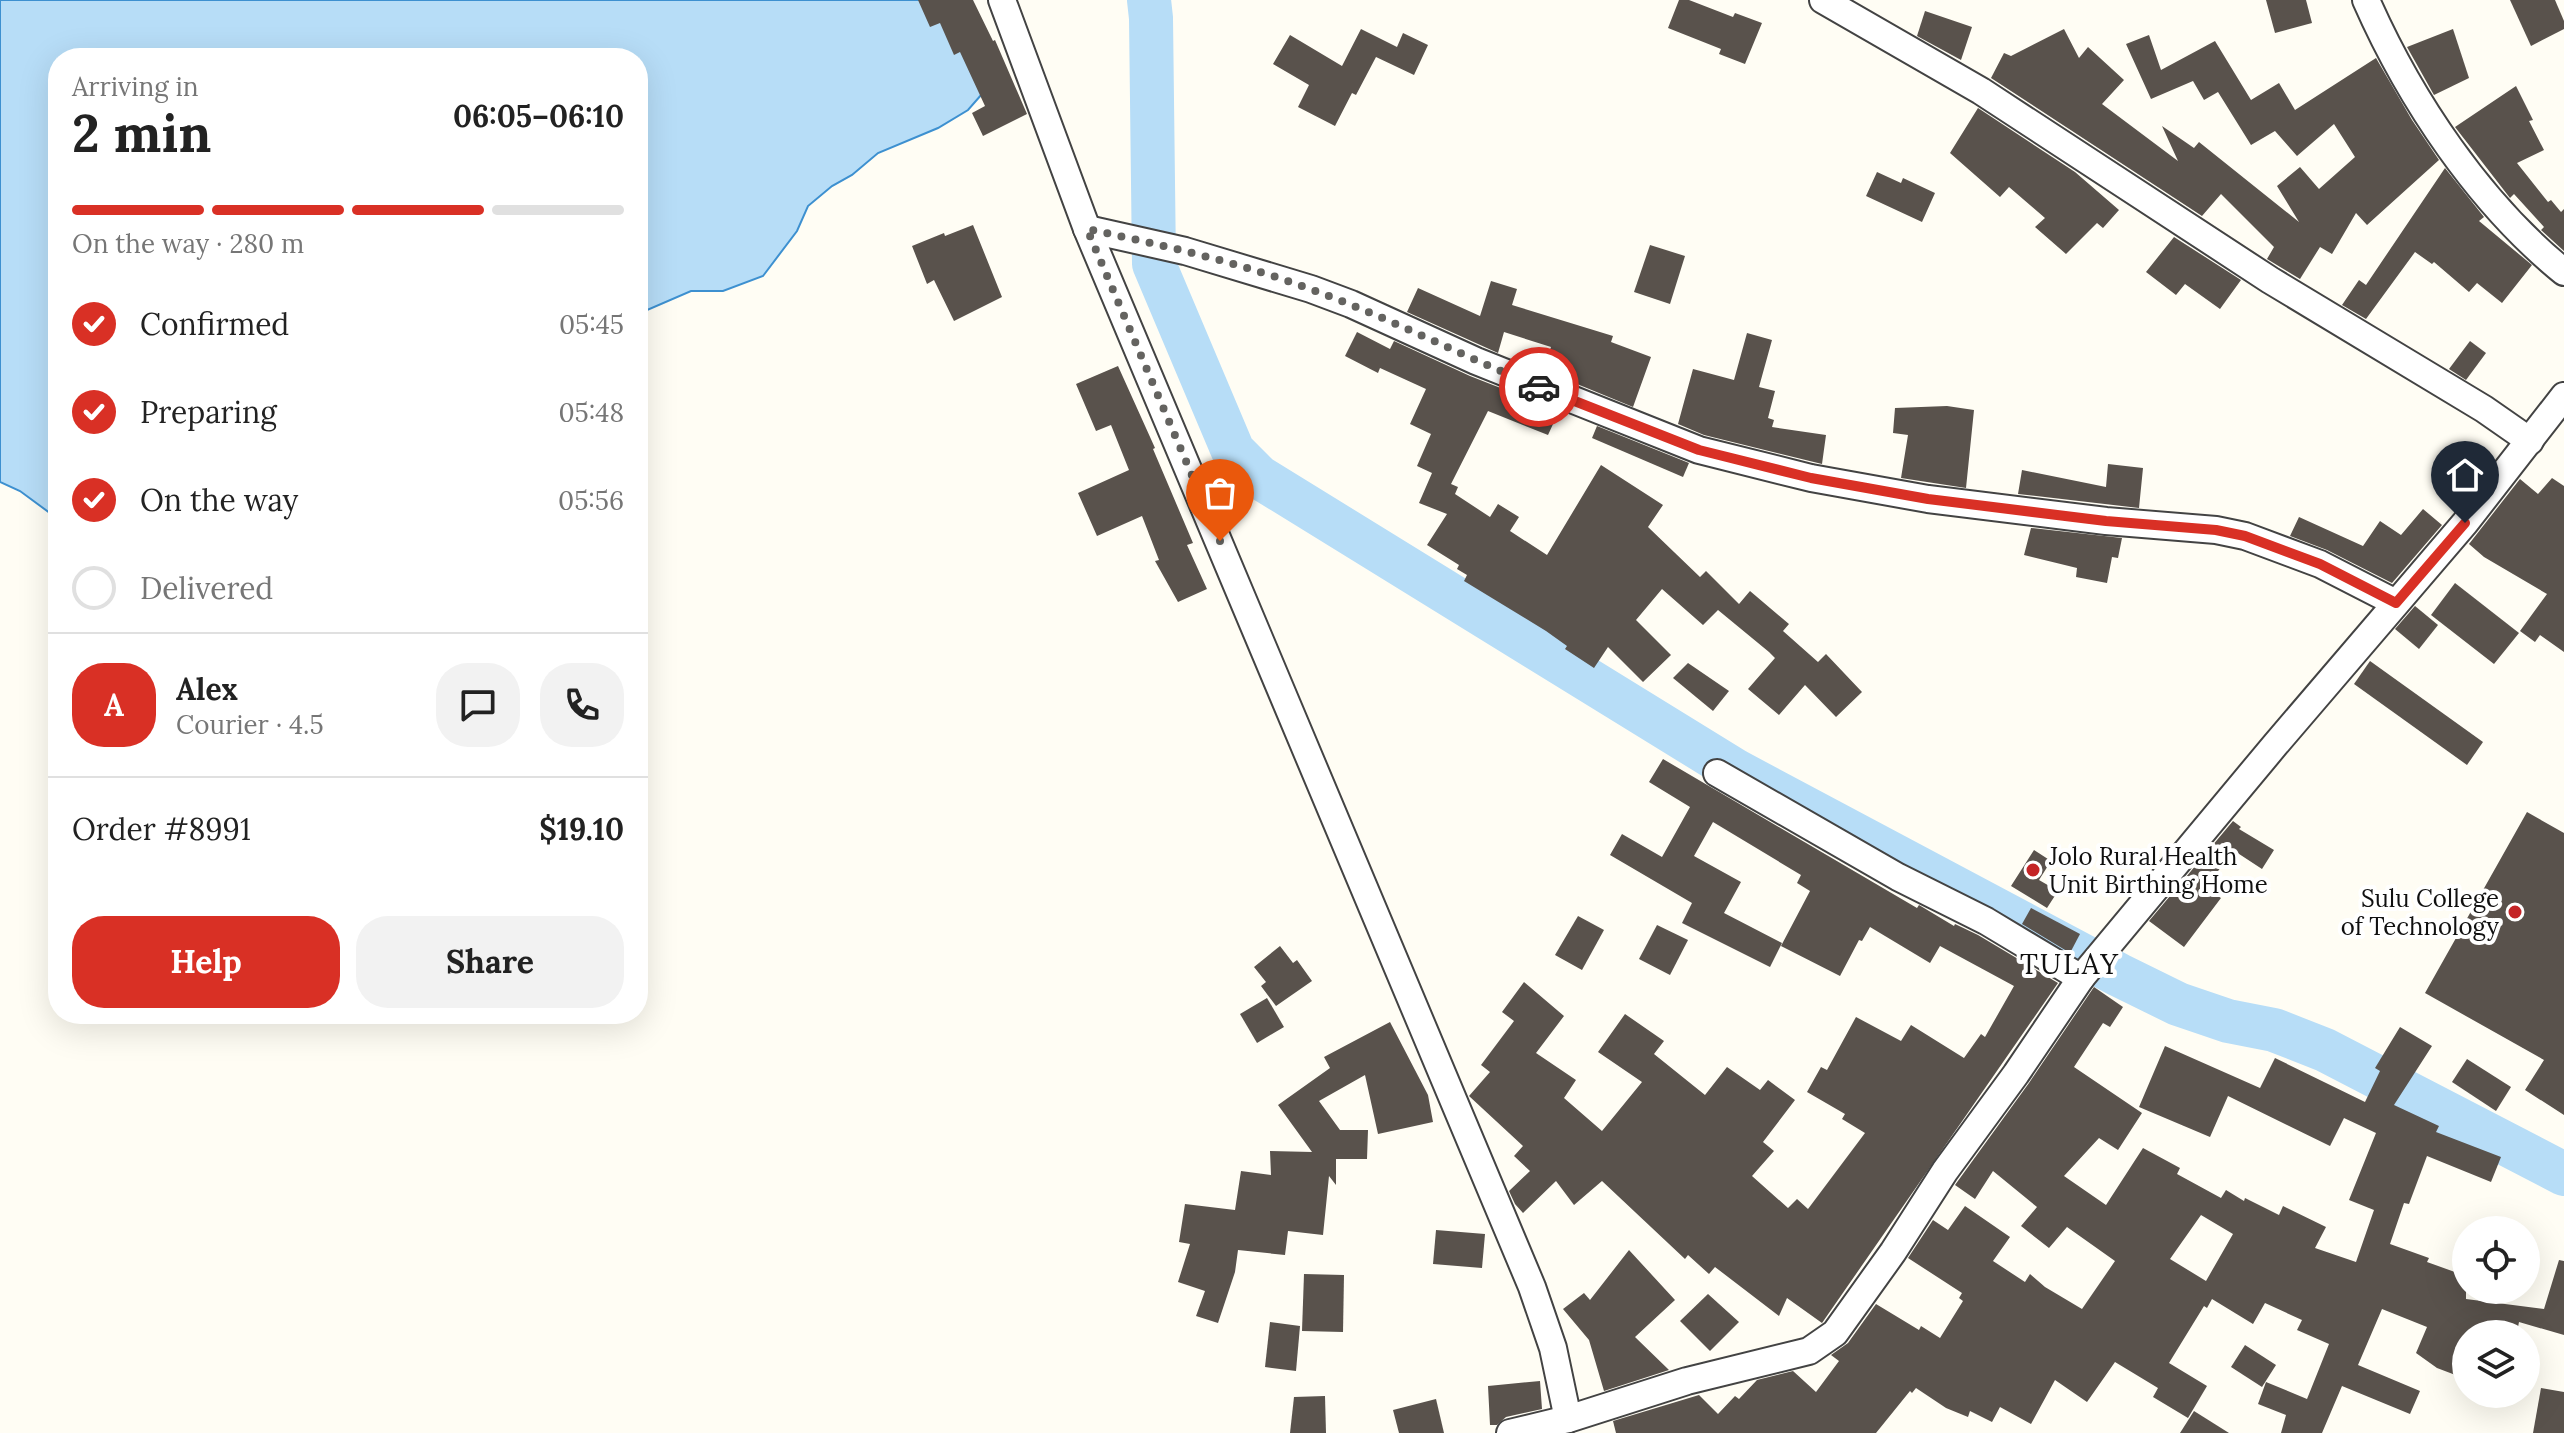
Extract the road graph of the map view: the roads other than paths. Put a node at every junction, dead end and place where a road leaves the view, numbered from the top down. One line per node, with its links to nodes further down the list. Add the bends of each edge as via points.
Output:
1 (1002, 0): 4 (street)
2 (1823, 0): 7 (street, via 1981,91 2270,280)
3 (2366, 0): 5 (street, via 2465,170 2503,217)
4 (1087, 229): 8 (street, via 1274,276 1699,450 1928,499 2245,536 2320,564); 11 (street, via 1532,1287 1553,1348)
5 (2564, 272)
6 (2564, 396): 7 (street)
7 (2530, 441): 8 (street)
8 (2396, 603): 10 (street)
9 (1717, 773): 10 (street, via 1898,877)
10 (2091, 967): 11 (street, via 1835,1333 1809,1351 1687,1381)
11 (1568, 1419): 12 (street)
12 (1510, 1433)

